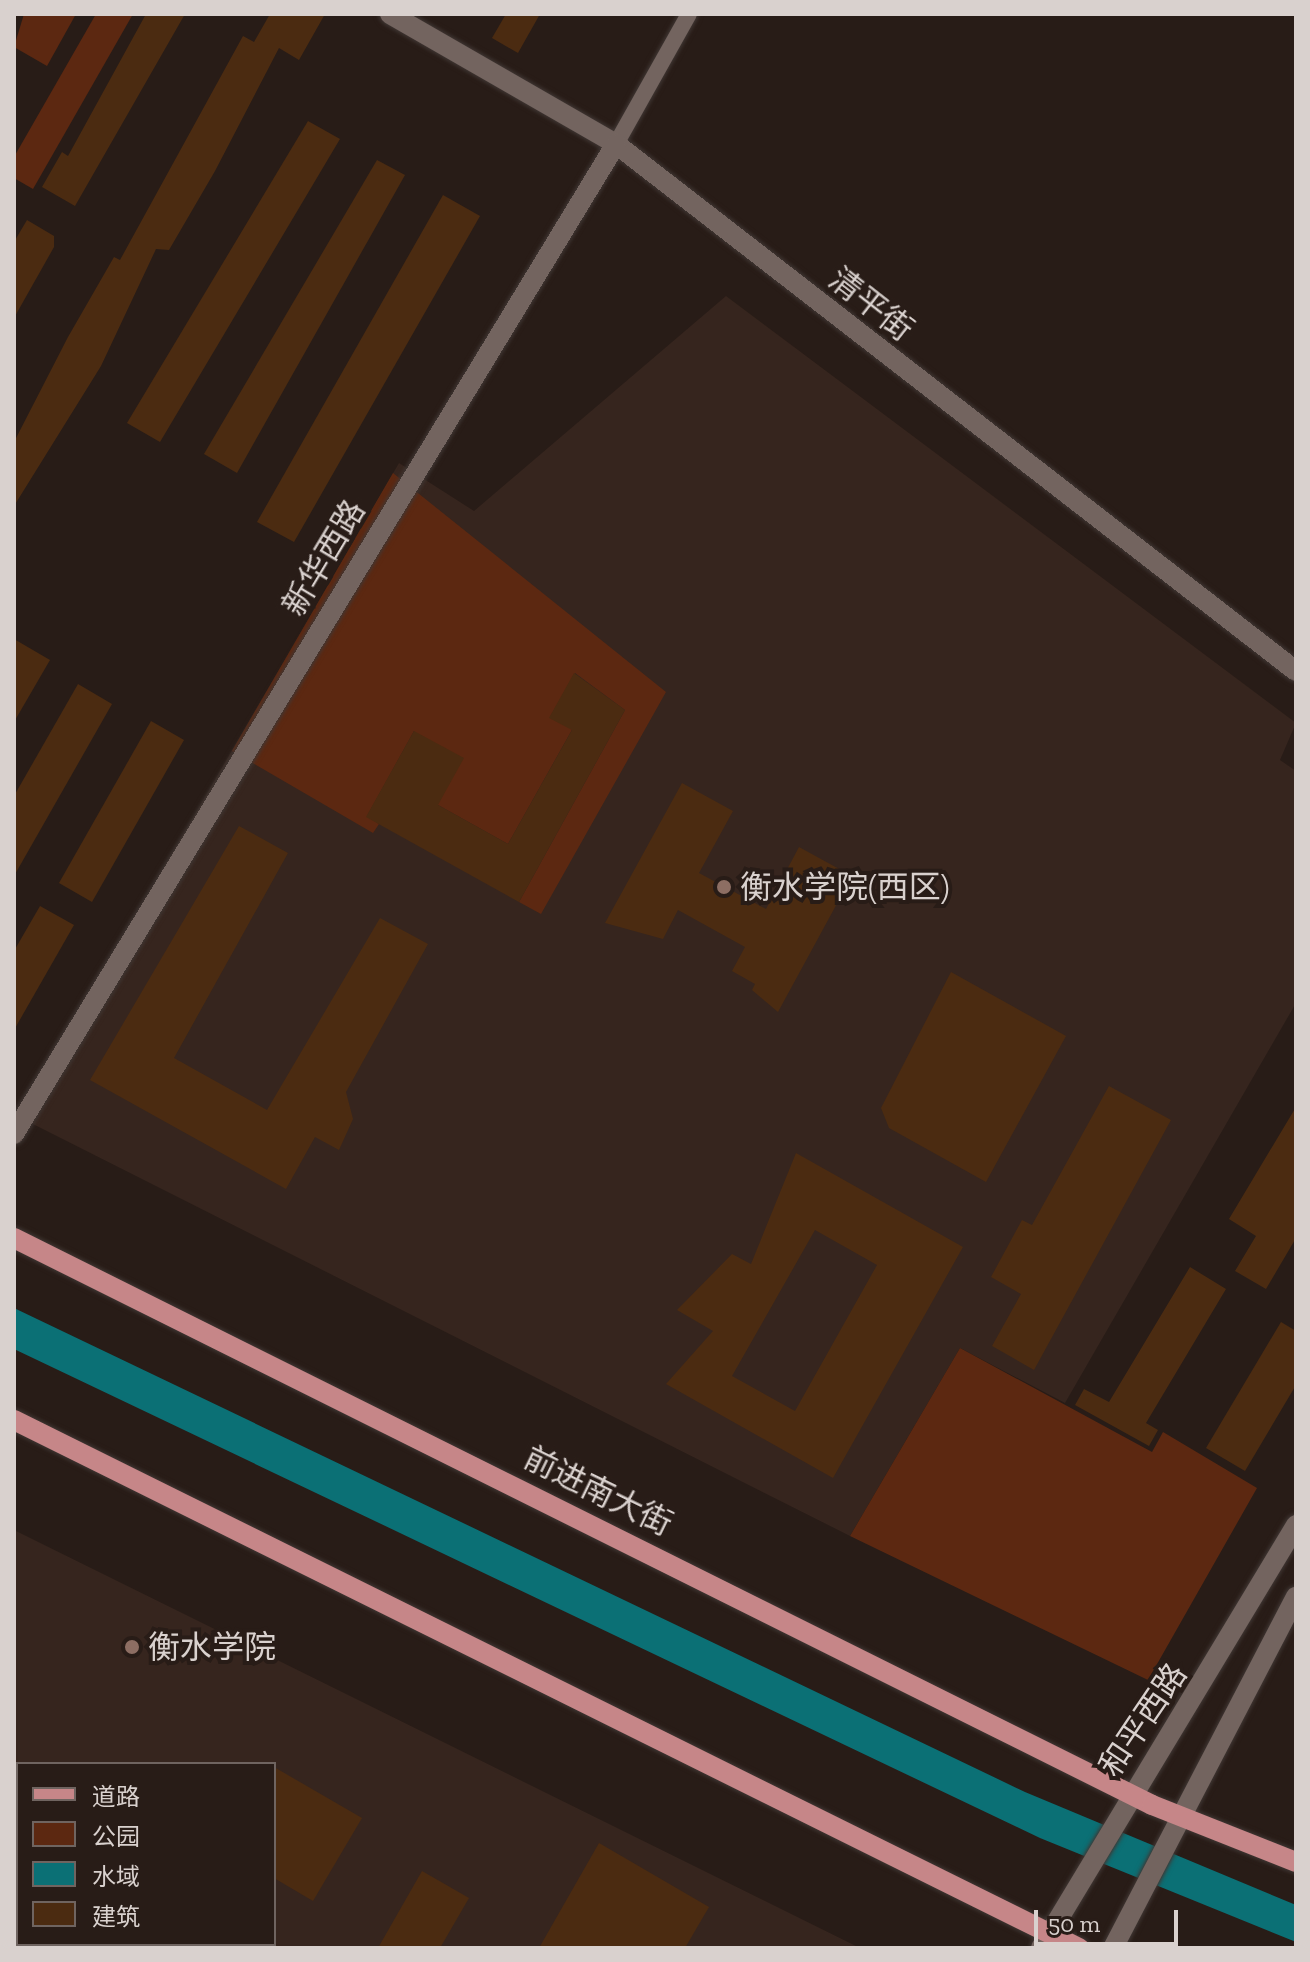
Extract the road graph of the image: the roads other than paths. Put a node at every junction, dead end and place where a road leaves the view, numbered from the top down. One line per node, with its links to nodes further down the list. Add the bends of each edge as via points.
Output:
1 (390, 14): 3 (street, 清平街)
2 (689, 14): 3 (street, 新华西路)
3 (616, 144): 4 (street, 清平街); 5 (street, 新华西路)
4 (1296, 671)
5 (14, 1134)
6 (14, 1238): 10 (main road, 前进南大街)
7 (14, 1420): 13 (main road)
8 (1296, 1525): 10 (street, 和平西路, via 1221,1658)
9 (1296, 1597): 11 (street)
10 (1129, 1794): 11 (main road, 前进南大街); 13 (street, 和平西路)
11 (1185, 1818): 12 (main road, 前进南大街); 15 (street)
12 (1296, 1862)
13 (1045, 1941): 14 (main road)
14 (1075, 1947)
15 (1113, 1948)

